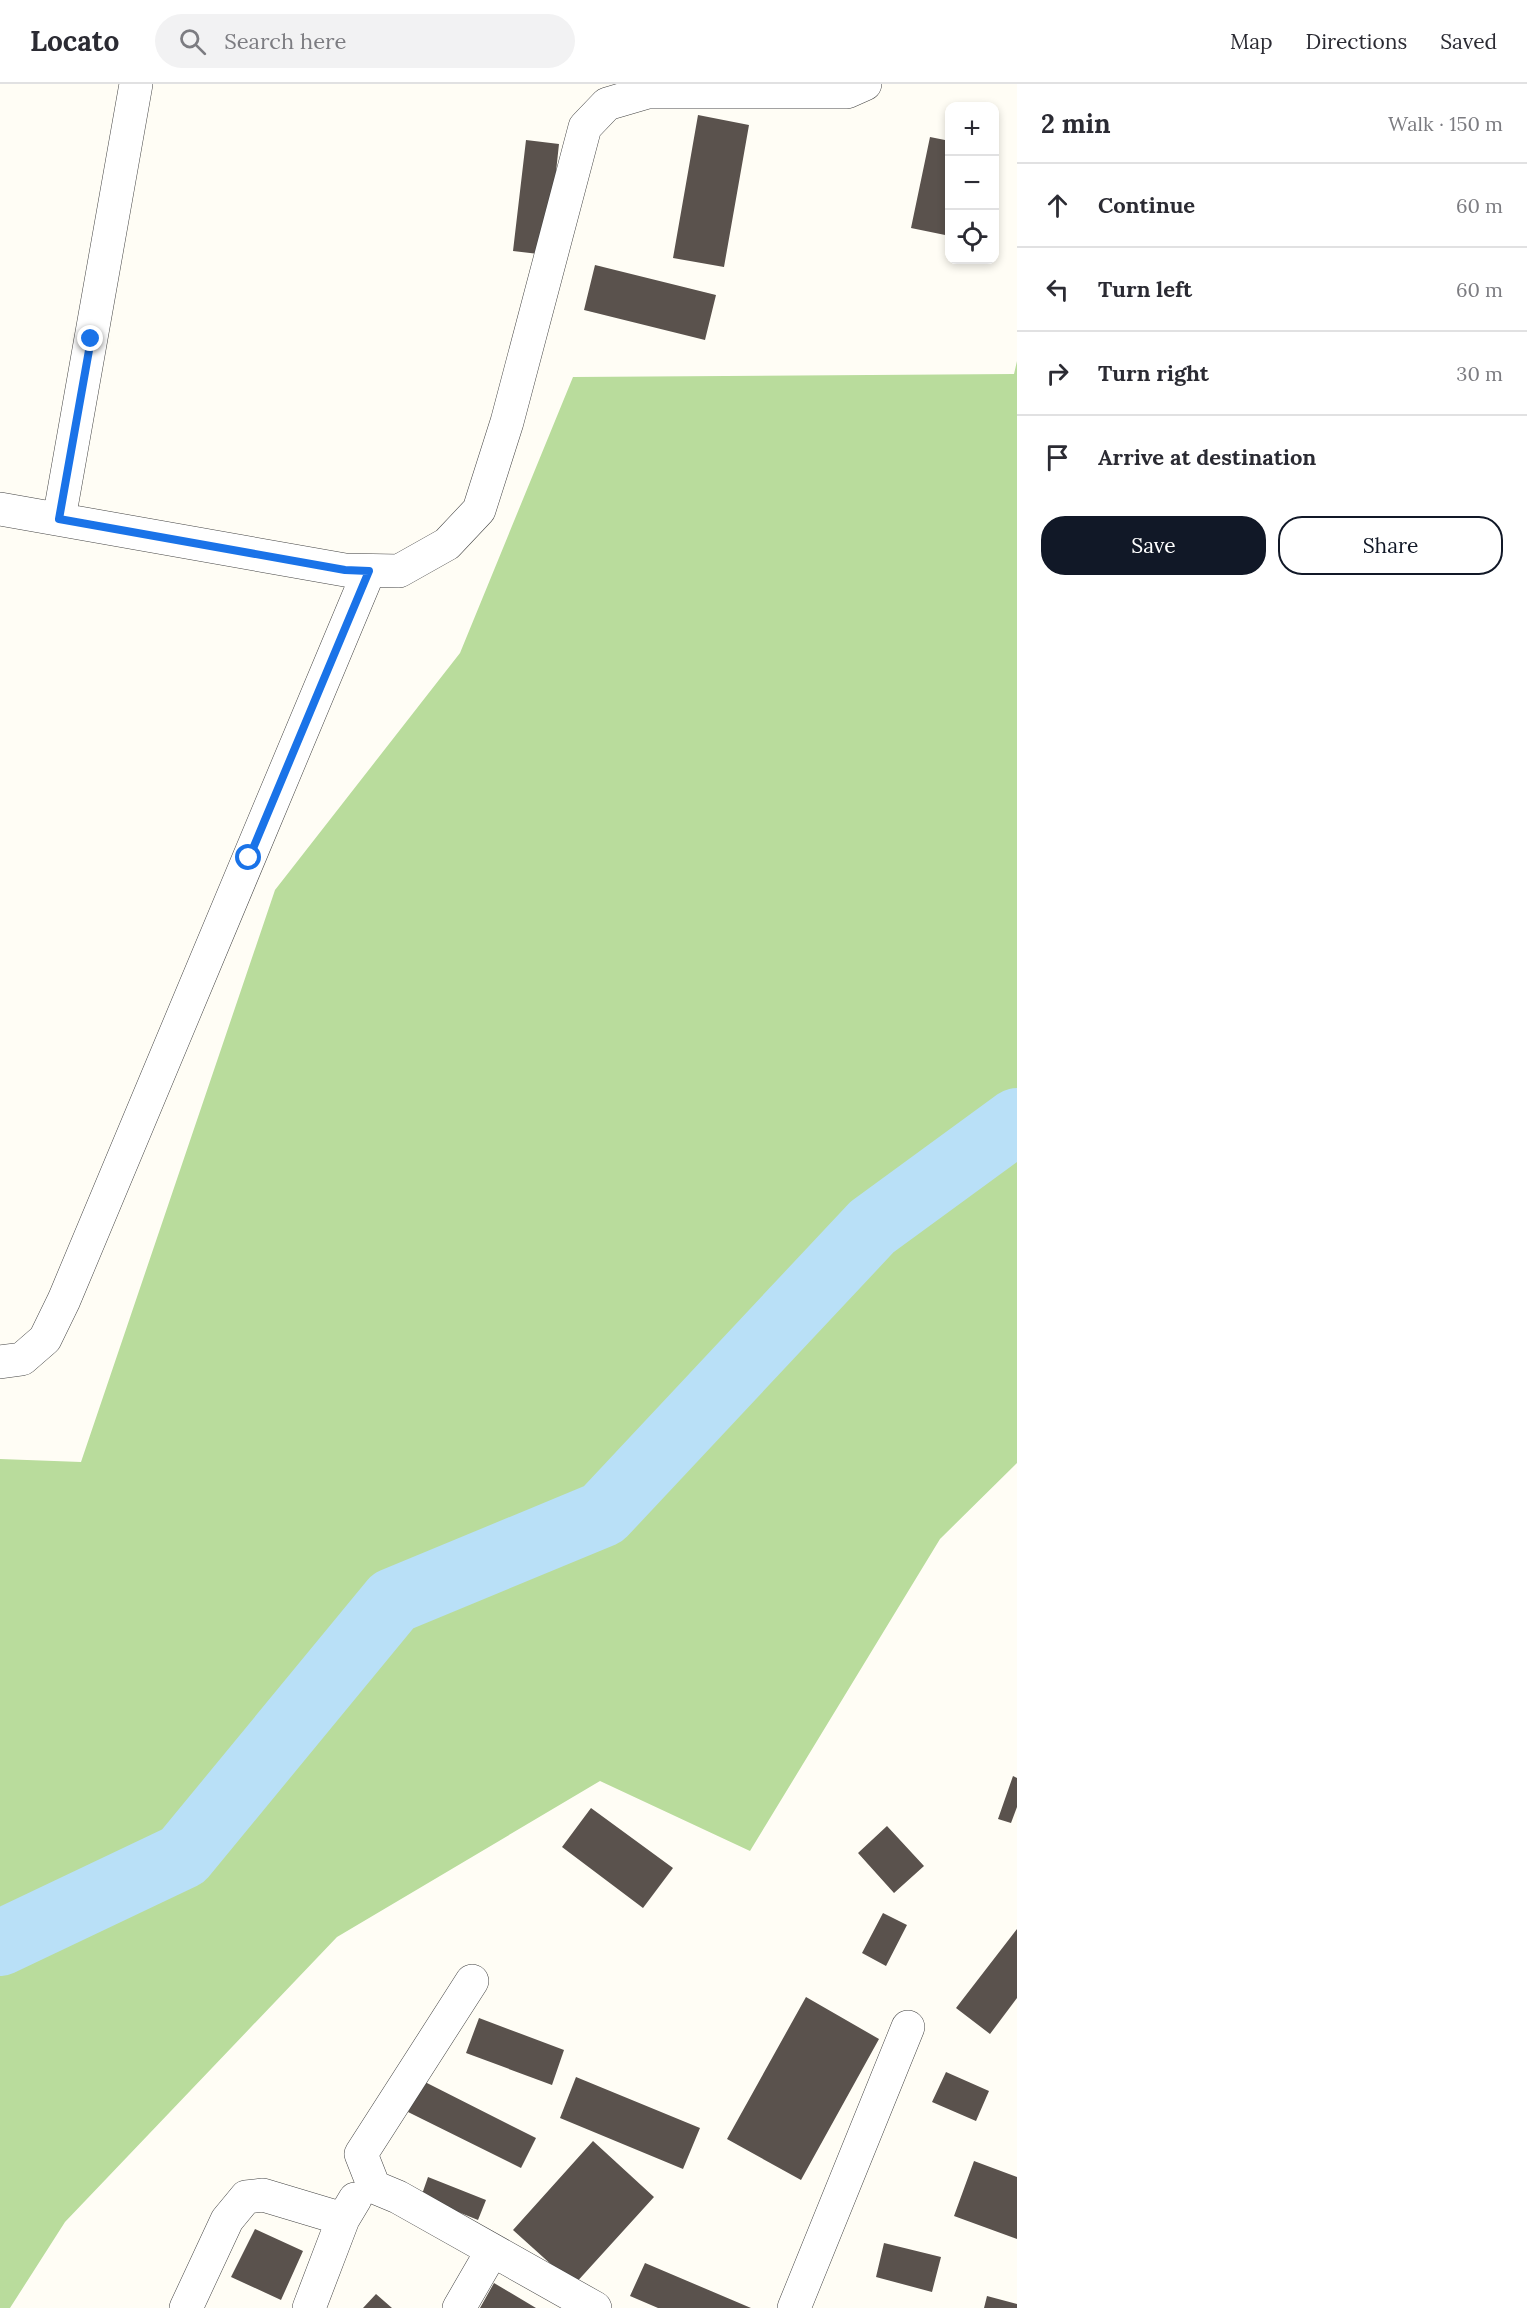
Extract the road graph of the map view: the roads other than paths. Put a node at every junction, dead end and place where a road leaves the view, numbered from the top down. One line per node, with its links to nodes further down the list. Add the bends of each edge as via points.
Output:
1 (136, 84): 4 (street)
2 (865, 84): 5 (street, via 847,92 648,92 607,104 585,127 507,422 479,510 447,544 399,571)
3 (0, 509): 4 (street)
4 (59, 519): 5 (street)
5 (369, 571): 6 (street, via 64,1299 45,1339 22,1359)
6 (0, 1362)
7 (472, 1981): 9 (street, via 361,2154)
8 (908, 2027): 16 (street)
9 (374, 2187): 10 (street, via 356,2196); 11 (street)
10 (343, 2219): 12 (street, via 263,2195 246,2197 227,2220); 13 (street)
11 (492, 2251): 14 (street); 15 (street)
12 (186, 2308)
13 (309, 2308)
14 (459, 2308)
15 (595, 2308)
16 (794, 2308)

